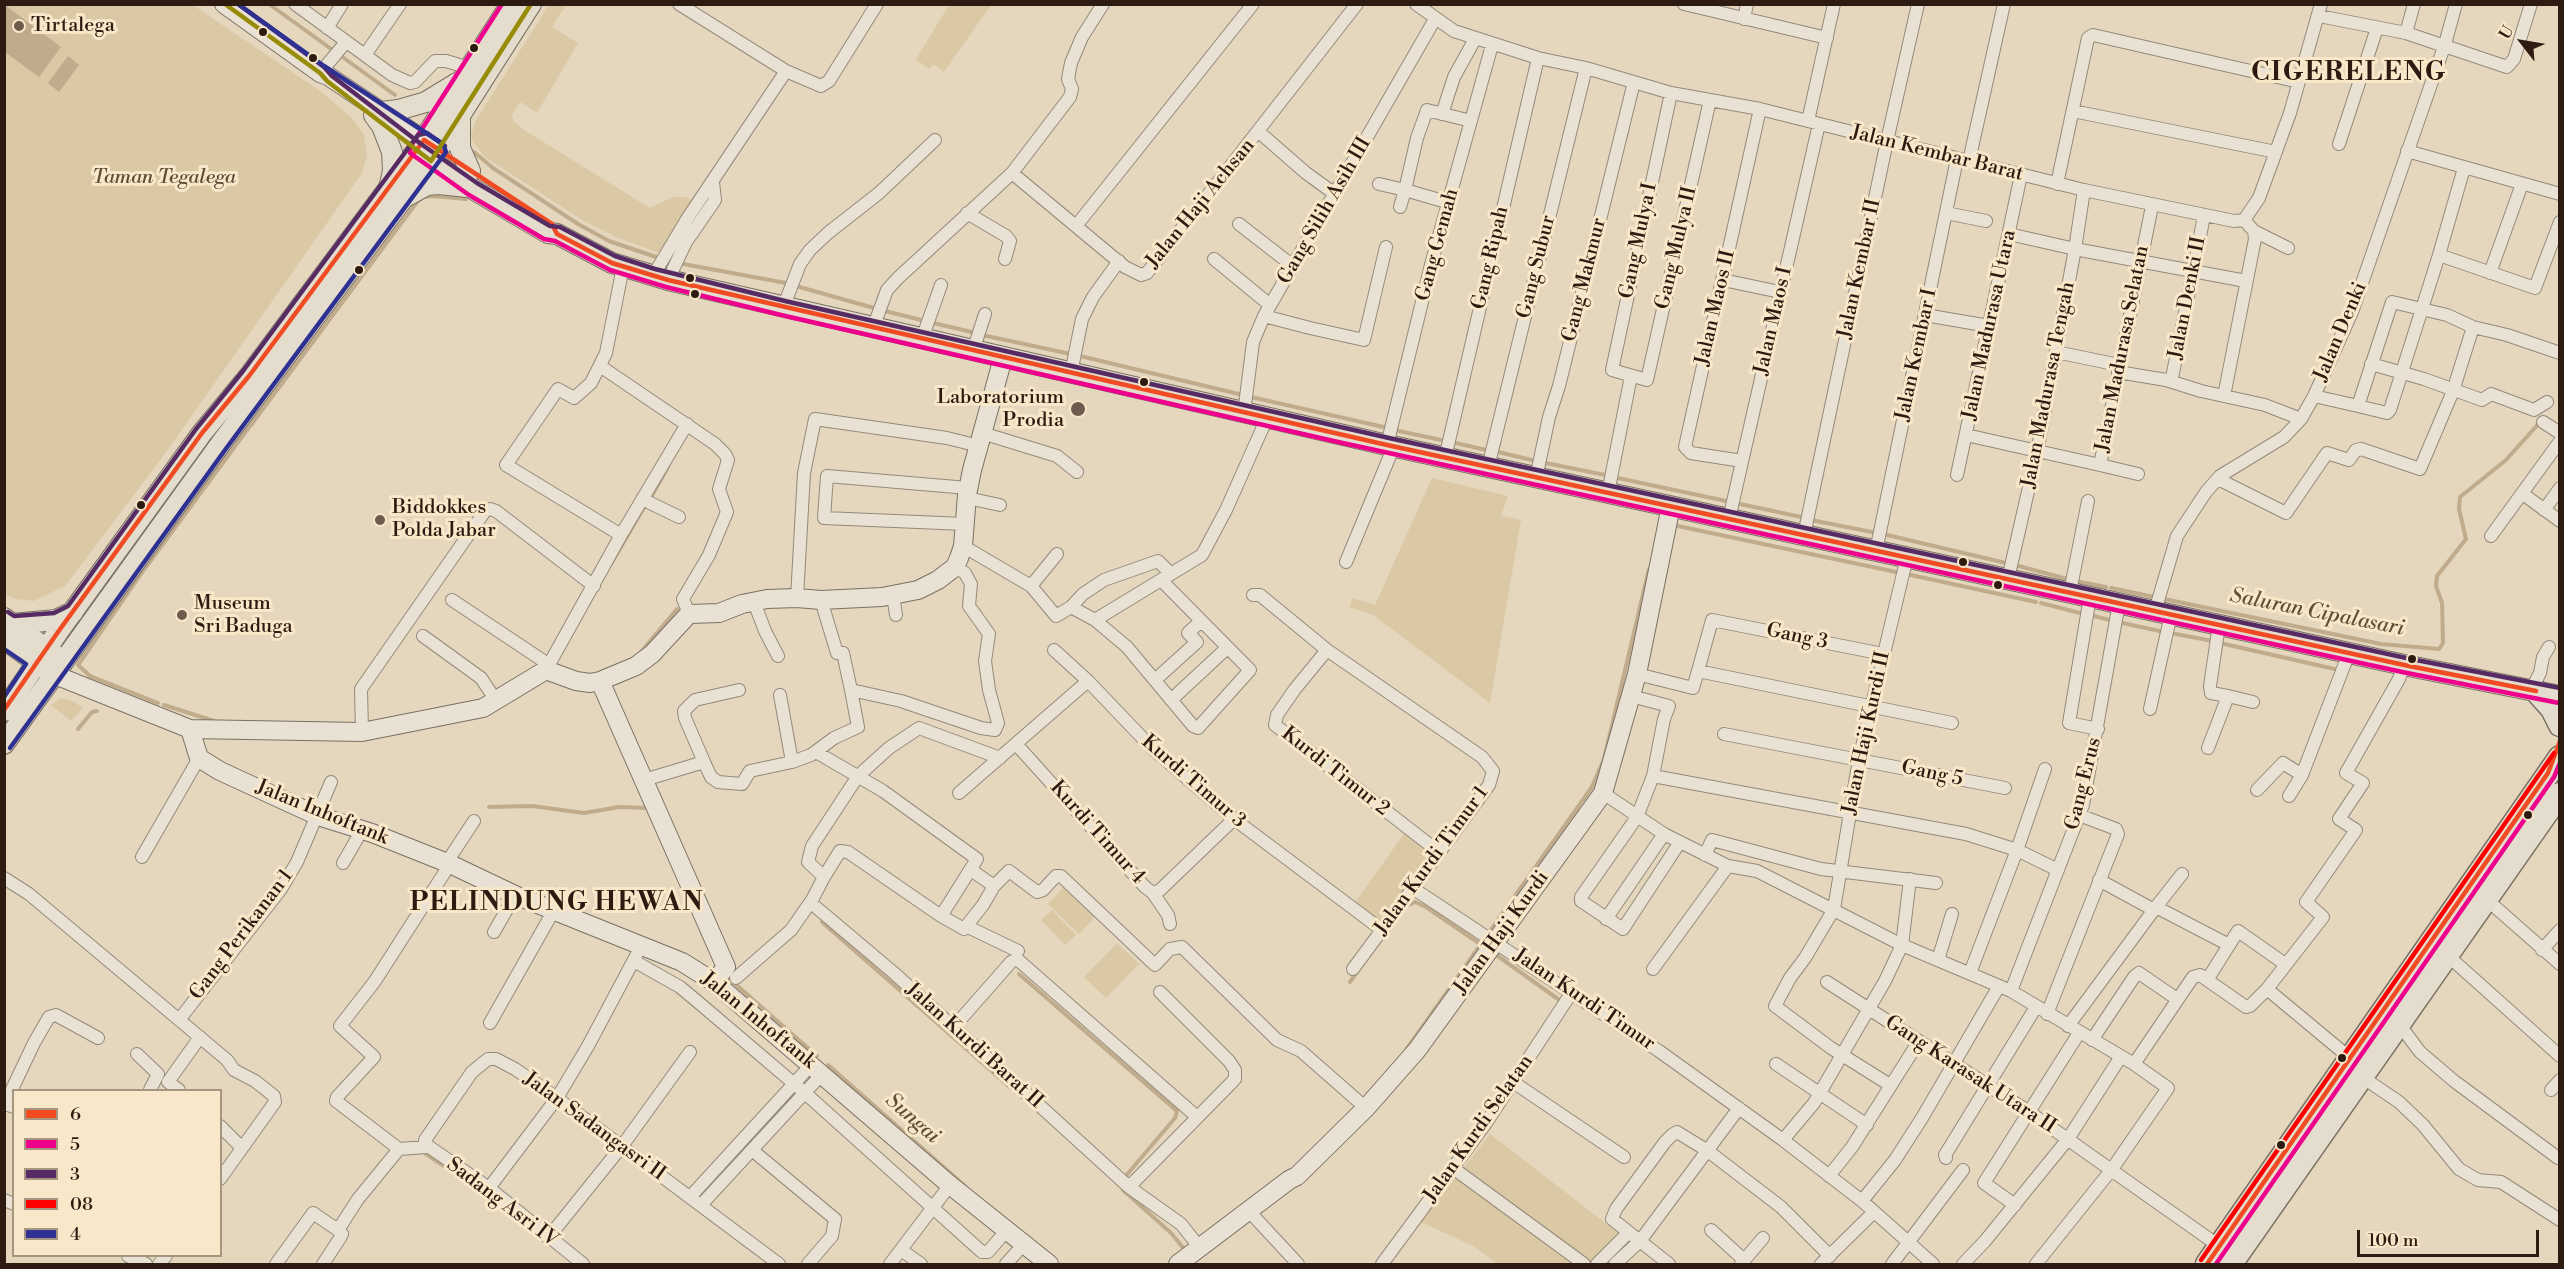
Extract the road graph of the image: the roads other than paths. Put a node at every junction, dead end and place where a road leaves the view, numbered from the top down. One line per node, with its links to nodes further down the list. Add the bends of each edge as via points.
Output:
1 (295, 4): 24 (street)
2 (342, 4): 24 (street)
3 (400, 4): 32 (street)
4 (511, 4): 37 (main road)
5 (531, 4): 45 (main road)
6 (679, 4): 35 (street)
7 (877, 4): 35 (street, via 829,81 821,86)
8 (1103, 4): 58 (street, via 1071,63 1070,97)
9 (1253, 4): 80 (street)
10 (1357, 4): 49 (street, Jalan Haji Achsan)
11 (1416, 4): 22 (street, Jalan Kembar Barat)
12 (1684, 4): 23 (street)
13 (1747, 4): 23 (street)
14 (1834, 4): 27 (street, Jalan Maos I)
15 (1918, 4): 51 (street, Jalan Kembar II)
16 (2004, 4): 56 (street, Jalan Kembar I)
17 (2414, 4): 26 (street)
18 (2456, 4): 29 (street, Jalan Denki)
19 (2531, 4): 29 (street, via 2510,66)
20 (228, 6): 36 (street)
21 (2320, 10): 25 (street); 38 (street)
22 (1435, 19): 28 (street, Jalan Kembar Barat); 68 (street, Gang Silih Asih III)
23 (1743, 19): 27 (street)
24 (327, 28): 31 (street)
25 (2377, 28): 26 (street); 52 (street)
26 (2406, 33): 29 (street)
27 (1827, 38): 48 (street, Jalan Maos I)
28 (1475, 39): 30 (street, Jalan Kembar Barat); 46 (street, via 1454,76)
29 (2445, 44): 54 (street, Jalan Denki)
30 (1492, 45): 33 (street, Jalan Kembar Barat); 47 (street, Gang Gemah)
31 (341, 48): 32 (street); 36 (street)
32 (365, 55): 37 (street, via 410,83 435,61 446,61)
33 (1538, 58): 34 (street, Jalan Kembar Barat); 139 (street, Gang Ripah)
34 (1586, 68): 39 (street, Jalan Kembar Barat); 142 (street, Gang Subur)
35 (786, 71): 61 (street)
36 (321, 73): 44 (street, via 327,81)
37 (466, 75): 44 (main road, via 426,102); 53 (main road)
38 (2299, 82): 43 (street, via 2093,35); 55 (street)
39 (1632, 87): 40 (street, Jalan Kembar Barat); 143 (street, Gang Makmur)
40 (1671, 93): 41 (street, Jalan Kembar Barat); 119 (street, Gang Mulya I, via 1612,370)
41 (1710, 100): 42 (street, Jalan Kembar Barat); 119 (street, Gang Mulya II, via 1647,380)
42 (1760, 109): 48 (street, Jalan Kembar Barat); 97 (street, Jalan Maos II)
43 (2073, 111): 55 (street); 63 (street)
44 (378, 113): 53 (street); 67 (main road, via 392,152)
45 (462, 114): 53 (main road); 60 (main road, via 459,142)
46 (1442, 114): 47 (street); 65 (street, via 1427,110)
47 (1471, 121): 70 (street, Gang Gemah)
48 (1814, 123): 51 (street, Jalan Kembar Barat); 100 (street, Jalan Maos I)
49 (1258, 132): 68 (street); 91 (street, Jalan Haji Achsan, via 1147,273 1140,275)
50 (935, 140): 101 (street, via 810,250 800,264)
51 (1887, 141): 56 (street, Jalan Kembar Barat); 162 (street, Jalan Kembar II)
52 (2339, 144)
53 (428, 150): 60 (main road); 67 (main road)
54 (2407, 151): 57 (street); 123 (street, Jalan Denki, via 2352,312)
55 (2276, 152): 77 (street, via 2259,198)
56 (1963, 160): 59 (street, Jalan Kembar Barat); 74 (street, Jalan Kembar I)
57 (2464, 168): 64 (street); 87 (street)
58 (1012, 173): 73 (street); 80 (street, Jalan Haji Achsan)
59 (2021, 175): 63 (street, Jalan Kembar Barat); 82 (street, Jalan Madurasa Utara)
60 (471, 180): 67 (main road); 93 (main road, via 548,233)
61 (713, 182): 83 (street); 83 (street, via 715,200)
62 (1379, 184): 65 (street)
63 (2058, 184): 66 (street, Jalan Kembar Barat)
64 (2522, 184): 69 (street); 96 (street)
65 (1405, 190): 70 (street); 72 (street)
66 (2084, 190): 71 (street, Jalan Kembar Barat); 86 (street, Jalan Madurasa Tengah)
67 (397, 192): 132 (main road); 136 (main road)
68 (1335, 194): 92 (street, Gang Silih Asih III)
69 (2559, 194)
70 (1450, 202): 137 (street, Gang Gemah, via 1432,261)
71 (2152, 206): 75 (street, Jalan Kembar Barat); 90 (street, Jalan Madurasa Selatan)
72 (1400, 207)
73 (967, 213): 88 (street, via 1006,236 1010,241); 108 (street, via 887,290)
74 (1946, 213): 76 (street); 105 (street, Jalan Kembar I)
75 (2204, 216): 77 (street, Jalan Kembar Barat); 94 (street, Jalan Denki II)
76 (1986, 220)
77 (2244, 220): 81 (street)
78 (2559, 222): 96 (street, via 2535,288)
79 (1239, 224): 92 (street)
80 (1076, 226): 91 (street, Jalan Haji Achsan)
81 (2254, 231): 85 (street); 98 (street)
82 (2009, 234): 86 (street); 106 (street, Jalan Madurasa Utara)
83 (680, 240): 95 (street)
84 (1386, 247): 103 (street, via 1363,340)
85 (2288, 248)
86 (2075, 249): 90 (street); 111 (street, Jalan Madurasa Tengah)
87 (2439, 255): 96 (street); 102 (street)
88 (1005, 259)
89 (1214, 259): 103 (street)
90 (2140, 260): 94 (street); 116 (street, Jalan Madurasa Selatan)
91 (1119, 261): 118 (street, via 1082,319)
92 (1293, 266): 103 (street, Gang Silih Asih III)
93 (622, 267): 95 (main road); 115 (street, via 606,353)
94 (2193, 270): 98 (street); 120 (street, Jalan Denki II)
95 (664, 272): 101 (main road)
96 (2490, 273)
97 (1723, 280): 100 (street); 140 (street, Jalan Maos II, via 1685,447 1691,453)
98 (2246, 280): 122 (street)
99 (941, 285): 109 (street)
100 (1780, 292): 140 (street, Jalan Maos I)
101 (783, 308): 108 (main road)
102 (2423, 309): 107 (street); 114 (street, via 2391,302); 117 (street)
103 (1267, 310): 126 (street, Gang Silih Asih III, via 1253,342)
104 (985, 314): 110 (street)
105 (1924, 315): 106 (street); 165 (street, Jalan Kembar I)
106 (1989, 326): 133 (street, Jalan Madurasa Utara)
107 (2473, 327): 112 (street); 121 (street)
108 (873, 328): 109 (main road)
109 (922, 339): 110 (main road)
110 (973, 351): 113 (main road)
111 (2056, 352): 116 (street); 138 (street, Jalan Madurasa Tengah)
112 (2559, 353)
113 (1003, 358): 118 (main road); 134 (street)
114 (2371, 364): 117 (street); 125 (street)
115 (600, 366): 130 (street); 161 (street, via 591,383 574,398 558,389 506,465)
116 (2118, 369): 120 (street); 141 (street, Jalan Madurasa Selatan)
117 (2401, 372): 121 (street); 125 (street, via 2387,413)
118 (1071, 373): 126 (main road)
119 (1631, 376): 150 (street)
120 (2168, 380): 122 (street, Jalan Denki II)
121 (2453, 391): 124 (street, via 2482,400 2492,394 2534,410); 147 (street, via 2420,469 2361,449 2349,460 2327,453 2286,513)
122 (2224, 396): 128 (street, Jalan Denki II, via 2265,405)
123 (2314, 396): 125 (street); 128 (street, Jalan Denki)
124 (2547, 402)
125 (2358, 406)
126 (1244, 413): 127 (main road)
127 (1267, 418): 137 (main road); 170 (street, via 1202,555)
128 (2301, 419): 147 (street, Jalan Denki, via 2284,437)
129 (2543, 422): 131 (street)
130 (687, 424): 152 (street); 186 (street, via 716,444 728,460 719,489 727,512 712,548 683,598)
131 (2559, 433)
132 (202, 434): 136 (main road); 185 (main road)
133 (1966, 435): 138 (street, Jalan Madurasa Selatan); 146 (street, Jalan Madurasa Utara)
134 (980, 440): 144 (street, via 1057,456); 149 (street); 178 (street, via 815,419 804,473)
135 (2559, 441): 151 (street)
136 (219, 446): 203 (main road)
137 (1391, 446): 139 (main road); 168 (street, Gang Gemah)
138 (2037, 452): 141 (street, Jalan Madurasa Selatan); 171 (street, Jalan Madurasa Tengah)
139 (1445, 458): 142 (main road)
140 (1743, 461): 157 (street, Jalan Maos I)
141 (2100, 465): 145 (street)
142 (1488, 467): 143 (main road)
143 (1538, 469): 150 (main road)
144 (1077, 472)
145 (2138, 474)
146 (1957, 475)
147 (2218, 479): 183 (street, Jalan Denki, via 2176,536)
148 (2559, 488): 156 (street)
149 (968, 493): 154 (street); 160 (street); 160 (street, via 827,476 824,518)
150 (1608, 493): 155 (main road)
151 (2523, 494): 156 (street); 163 (street)
152 (642, 499): 158 (street); 161 (street)
153 (2088, 501): 174 (street)
154 (1000, 505)
155 (1671, 506): 157 (main road); 205 (street, Jalan Haji Kurdi)
156 (2544, 510): 159 (street)
157 (1730, 511): 162 (main road)
158 (679, 518)
159 (2559, 522)
160 (964, 525): 164 (street)
161 (621, 535): 172 (street)
162 (1804, 535): 165 (main road)
163 (2491, 536)
164 (963, 546): 169 (street); 173 (street)
165 (1876, 550): 167 (main road)
166 (1057, 554): 173 (street)
167 (1907, 557): 171 (main road); 198 (street, Jalan Haji Kurdi II)
168 (1346, 562)
169 (955, 567): 175 (street, via 918,590); 211 (street, via 965,573 971,584 969,606 989,634 985,661 997,728 981,728 901,701)
170 (1166, 577): 184 (street, via 1158,561 1104,580); 188 (street); 189 (street)
171 (2008, 579): 174 (main road)
172 (594, 586): 202 (street); 227 (street, via 496,511 485,511 361,689)
173 (1031, 586): 184 (street, via 1056,616)
174 (2070, 592): 177 (main road)
175 (893, 595): 180 (street); 187 (street)
176 (1252, 595): 196 (street, via 1260,594)
177 (2090, 597): 182 (main road); 226 (street, via 2069,723)
178 (797, 598): 180 (street); 181 (street)
179 (452, 600): 202 (street)
180 (821, 600): 211 (street, via 837,653 843,653)
181 (754, 602): 186 (street, via 719,613); 200 (street)
182 (2119, 603): 183 (main road); 226 (street, Gang Erus)
183 (2161, 604): 190 (main road); 221 (street, Jalan Denki)
184 (1071, 607): 188 (street)
185 (73, 612): 191 (main road, via 56,620); 199 (main road)
186 (689, 614): 206 (street, via 652,654 636,666)
187 (896, 615)
188 (1095, 620): 208 (street, via 1127,647)
189 (1201, 621): 194 (street); 208 (street, via 1188,633 1197,642)
190 (2219, 625): 197 (main road); 215 (street, via 2210,686 2211,693)
191 (7, 627): 199 (main road)
192 (423, 636): 218 (street, via 481,678)
193 (2549, 647): 212 (street)
194 (1227, 648): 217 (street); 217 (street, via 1250,672 1198,728)
195 (1054, 650): 207 (street, Kurdi Timur 3)
196 (1327, 651): 262 (street, Kurdi Timur 2, via 1295,689 1277,715 1275,725); 262 (street, Jalan Kurdi Timur 1, via 1482,757 1493,771 1489,785)
197 (2349, 653): 201 (main road); 243 (street)
198 (1883, 654): 204 (street, Gang 3, via 1712,620); 220 (street, Jalan Haji Kurdi II)
199 (41, 655): 203 (main road); 222 (main road)
200 (778, 656)
201 (2404, 665): 212 (main road); 302 (street, via 2346,773 2363,783 2339,819 2356,830 2306,902 2323,917)
202 (547, 667): 206 (street, via 576,681); 218 (street)
203 (59, 669): 225 (street, via 76,681); 230 (main road)
204 (1698, 671): 205 (street, via 1693,688); 220 (street)
205 (1637, 674): 214 (street, Jalan Haji Kurdi)
206 (600, 681): 244 (street)
207 (1088, 681): 231 (street); 256 (street, Kurdi Timur 3, via 1153,749)
208 (1155, 681): 217 (street)
209 (2559, 687): 212 (highway)
210 (739, 690): 237 (street, via 695,700 684,711)
211 (851, 690): 233 (street, via 858,727)
212 (2534, 691): 216 (main road); 224 (highway, via 2552,709)
213 (780, 695): 238 (street)
214 (1631, 696): 242 (street, via 1669,705); 249 (street, Jalan Haji Kurdi)
215 (2228, 696): 219 (street); 232 (street)
216 (2559, 696)
217 (1171, 700)
218 (496, 702): 227 (street, via 467,713)
219 (2253, 702)
220 (1871, 708): 223 (street); 236 (street, Jalan Haji Kurdi II)
221 (2150, 709)
222 (4, 711)
223 (1952, 723)
224 (2559, 725)
225 (190, 729): 227 (street); 234 (street)
226 (2098, 729): 253 (street, Gang Erus)
227 (362, 732)
228 (1724, 734): 236 (street, Gang 5)
229 (2559, 740): 239 (highway)
230 (4, 744)
231 (1016, 744): 235 (street); 279 (street, Kurdi Timur 4)
232 (2208, 748)
233 (816, 752): 238 (street); 241 (street)
234 (199, 758): 254 (street, Jalan Inhoftank); 264 (street)
235 (1000, 758): 241 (street, via 919,728); 248 (street)
236 (1859, 759): 246 (street, Gang 5); 252 (street, Jalan Haji Kurdi II)
237 (704, 762): 238 (street, via 718,782 740,784 750,771); 244 (street)
238 (792, 762)
239 (2554, 765): 332 (highway)
240 (2045, 769): 261 (street)
241 (858, 776): 268 (street, via 978,859); 272 (street, via 809,853 808,862)
242 (1653, 776): 252 (street); 255 (street)
243 (2302, 776): 247 (street, via 2283,763); 250 (street)
244 (644, 780): 309 (street, via 726,967)
245 (331, 782): 254 (street, Gang Perikanan 1)
246 (2005, 788)
247 (2257, 790)
248 (960, 793)
249 (1603, 793): 255 (street); 294 (street, Jalan Haji Kurdi)
250 (2289, 796)
251 (2559, 798): 281 (highway)
252 (1849, 814): 261 (street, via 1966,834); 270 (street, Jalan Haji Kurdi II)
253 (2079, 815): 269 (street, Gang Erus); 275 (street, via 2118,831)
254 (318, 816): 258 (street, Jalan Inhoftank); 318 (street, Gang Perikanan 1, via 281,889)
255 (1637, 817): 259 (street); 288 (street, via 1580,899)
256 (1234, 819): 279 (street, Kurdi Timur 4); 291 (street, Kurdi Timur 3)
257 (474, 820): 266 (street)
258 (362, 830): 265 (street); 266 (street, Jalan Inhoftank)
259 (1664, 834): 260 (street); 288 (street)
260 (1680, 842): 263 (street); 288 (street, via 1625,927 1621,929)
261 (2017, 850): 269 (street); 306 (street)
262 (1439, 852): 278 (street, Jalan Kurdi Timur 1)
263 (1706, 855): 267 (street); 270 (street, via 1712,840)
264 (142, 857)
265 (343, 862)
266 (448, 863): 280 (street, Jalan Inhoftank); 359 (street, via 375,981 340,1026 374,1056 336,1101)
267 (1728, 866): 284 (street, via 1757,871); 305 (street)
268 (971, 870): 277 (street); 287 (street)
269 (2058, 870): 311 (street, Gang Erus, via 2032,941)
270 (1839, 871): 274 (street); 284 (street, Jalan Haji Kurdi II)
271 (2182, 874): 283 (street)
272 (824, 877): 287 (street, via 840,851 848,852); 307 (street, via 791,930)
273 (4, 878): 318 (street)
274 (1910, 879): 276 (street); 295 (street)
275 (2099, 880): 283 (street); 317 (street)
276 (1936, 883)
277 (994, 885): 290 (street); 348 (street, via 1010,871 1039,893 1056,876 1061,876 1155,965 1170,949 1182,947 1277,1040 1301,1051)
278 (1414, 889): 291 (street, Jalan Kurdi Timur 1); 294 (street, Jalan Kurdi Timur)
279 (1153, 893): 289 (street)
280 (515, 895): 285 (street, Jalan Inhoftank); 293 (street)
281 (2486, 899): 297 (street); 300 (highway)
282 (816, 908): 321 (street, Jalan Kurdi Barat II)
283 (2155, 908): 296 (street); 322 (street)
284 (1834, 909): 295 (street); 329 (street, via 1775,1006)
285 (554, 910): 299 (street, Jalan Inhoftank); 319 (street)
286 (1952, 914): 301 (street)
287 (940, 916): 290 (street, via 960,928)
288 (1606, 918)
289 (1170, 924)
290 (968, 927): 298 (street)
291 (1382, 930): 304 (street, Jalan Kurdi Timur 1)
292 (2559, 930): 297 (street)
293 (494, 932)
294 (1490, 938): 314 (street, Jalan Kurdi Timur); 348 (street, Jalan Haji Kurdi, via 1417,1050)
295 (1902, 945): 301 (street); 316 (street)
296 (2229, 945): 302 (street, via 2239,931); 308 (street)
297 (2542, 950): 303 (street)
298 (1018, 951)
299 (638, 953): 309 (street, Jalan Inhoftank, via 682,962); 339 (street); 346 (street)
300 (2447, 955): 320 (highway); 330 (street)
301 (1938, 960): 306 (street)
302 (2285, 964): 312 (street)
303 (2559, 964)
304 (1353, 969)
305 (1653, 969)
306 (1970, 973): 311 (street)
307 (736, 978)
308 (2207, 980): 312 (street, via 2246,1007); 315 (street, via 2200,975 2193,977)
309 (714, 982): 336 (street, Jalan Inhoftank)
310 (1827, 982): 316 (street, Gang Karasak Utara II)
311 (2005, 989): 317 (street); 333 (street, Gang Erus)
312 (2267, 989): 332 (street)
313 (1160, 992): 351 (street, via 1235,1070 1235,1079)
314 (1572, 992): 338 (street, Jalan Kurdi Selatan); 349 (street, Jalan Kurdi Timur)
315 (2177, 999): 325 (street, via 2139,973); 335 (street)
316 (1868, 1008): 326 (street, Gang Karasak Utara II); 329 (street)
317 (2041, 1011): 322 (street); 341 (street)
318 (179, 1020): 323 (street)
319 (490, 1023)
320 (2399, 1024): 337 (highway); 364 (street, via 2420,1052 2454,1081)
321 (953, 1028): 351 (street, via 1017,959); 371 (street, Jalan Kurdi Barat II)
322 (2074, 1030): 325 (street); 350 (street)
323 (200, 1037): 343 (street, via 168,1082); 358 (street, via 234,1070 270,1092 275,1102)
324 (98, 1038): 347 (street, via 56,1015 49,1017)
325 (2092, 1040): 331 (street)
326 (1919, 1041): 333 (street, Gang Karasak Utara II); 340 (street)
327 (690, 1052): 357 (street)
328 (137, 1054): 342 (street, via 158,1074)
329 (1842, 1054): 340 (street); 345 (street)
330 (2559, 1056)
331 (2120, 1058): 335 (street); 354 (street)
332 (2350, 1058): 393 (highway)
333 (1955, 1063): 341 (street, Gang Karasak Utara II); 374 (street, Gang Erus, via 1894,1160)
334 (1776, 1064): 345 (street)
335 (2133, 1064): 366 (street, via 2168,1088)
336 (817, 1068): 339 (street); 344 (street); 370 (street, Jalan Inhoftank)
337 (2362, 1077): 380 (street, via 2423,1125 2459,1169 2478,1180 2501,1182); 393 (highway)
338 (1513, 1082): 362 (street); 365 (street, Jalan Kurdi Selatan)
339 (794, 1084): 344 (street); 373 (street)
340 (1890, 1085): 352 (street)
341 (1988, 1086): 350 (street, Gang Karasak Utara II); 363 (street)
342 (150, 1089)
343 (178, 1089)
344 (805, 1093): 360 (street); 377 (street)
345 (1820, 1094): 352 (street); 355 (street)
346 (557, 1098): 356 (street, Jalan Sadangasri II, via 515,1069 488,1059 472,1072); 357 (street, Jalan Sadangasri II); 372 (street)
347 (4, 1104)
348 (1364, 1107): 378 (street, Jalan Haji Kurdi, via 1303,1171)
349 (1739, 1108): 355 (street, Jalan Kurdi Timur); 361 (street)
350 (2029, 1112): 354 (street, Gang Karasak Utara II); 376 (street, via 1984,1183)
351 (1196, 1116): 371 (street)
352 (1866, 1125): 369 (street)
353 (222, 1128): 358 (street)
354 (2068, 1139): 366 (street, Gang Karasak Utara II); 376 (street)
355 (1783, 1140): 369 (street, Jalan Kurdi Timur)
356 (424, 1146): 359 (street); 372 (street, Sadang Asri IV)
357 (622, 1146): 373 (street, Jalan Sadangasri II); 385 (street)
358 (242, 1148): 368 (street)
359 (399, 1149): 381 (street)
360 (752, 1150): 375 (street); 402 (street, via 836,1219 832,1236)
361 (1708, 1151): 384 (street, via 1677,1132 1672,1135 1616,1209 1612,1219); 387 (street); 394 (street, via 1781,1207)
362 (1624, 1157)
363 (1946, 1158)
364 (2558, 1158)
365 (1453, 1168): 396 (street, Jalan Kurdi Selatan); 409 (street)
366 (2112, 1168): 393 (street, Gang Karasak Utara II); 416 (street)
367 (1963, 1170): 388 (street)
368 (222, 1176)
369 (1829, 1176): 374 (street, Jalan Kurdi Timur)
370 (950, 1185): 377 (street); 383 (street, Jalan Inhoftank)
371 (1129, 1187): 390 (street, Jalan Kurdi Barat II, via 1181,1224)
372 (489, 1188): 385 (street, Sadang Asri IV)
373 (690, 1197): 375 (street, Jalan Sadangasri II)
374 (1862, 1201): 379 (street, Jalan Kurdi Timur)
375 (701, 1205): 401 (street, Jalan Sadangasri II)
376 (2015, 1205): 415 (street)
377 (933, 1207): 383 (street, via 982,1252 988,1252); 391 (street)
378 (1248, 1210): 390 (street, Jalan Haji Kurdi); 408 (street)
379 (1874, 1212): 388 (street, Jalan Kurdi Timur); 394 (street)
380 (2559, 1220)
381 (338, 1230): 398 (street, via 313,1213); 399 (street, via 340,1238)
382 (1711, 1230): 395 (street)
383 (1006, 1231): 389 (street, Jalan Inhoftank)
384 (1628, 1233): 387 (street); 410 (street)
385 (548, 1238): 400 (street, Sadang Asri IV)
386 (1763, 1238): 395 (street)
387 (1640, 1241): 411 (street); 412 (street)
388 (1909, 1241): 413 (street); 414 (street, Jalan Kurdi Timur)
389 (1023, 1245): 405 (street); 406 (street, Jalan Inhoftank)
390 (1200, 1248): 407 (street, Jalan Haji Kurdi)
391 (901, 1250): 403 (street); 404 (street)
392 (130, 1257): 397 (street)
393 (2219, 1258)
394 (1825, 1260)
395 (1742, 1262)
396 (1388, 1263)
397 (146, 1264)
398 (276, 1264)
399 (323, 1264)
400 (583, 1264)
401 (779, 1264)
402 (808, 1264)
403 (890, 1264)
404 (921, 1264)
405 (1006, 1264)
406 (1049, 1264)
407 (1179, 1264)
408 (1298, 1264)
409 (1584, 1264)
410 (1598, 1264)
411 (1615, 1264)
412 (1669, 1264)
413 (1892, 1264)
414 (1934, 1264)
415 (1963, 1264)
416 (2036, 1264)

